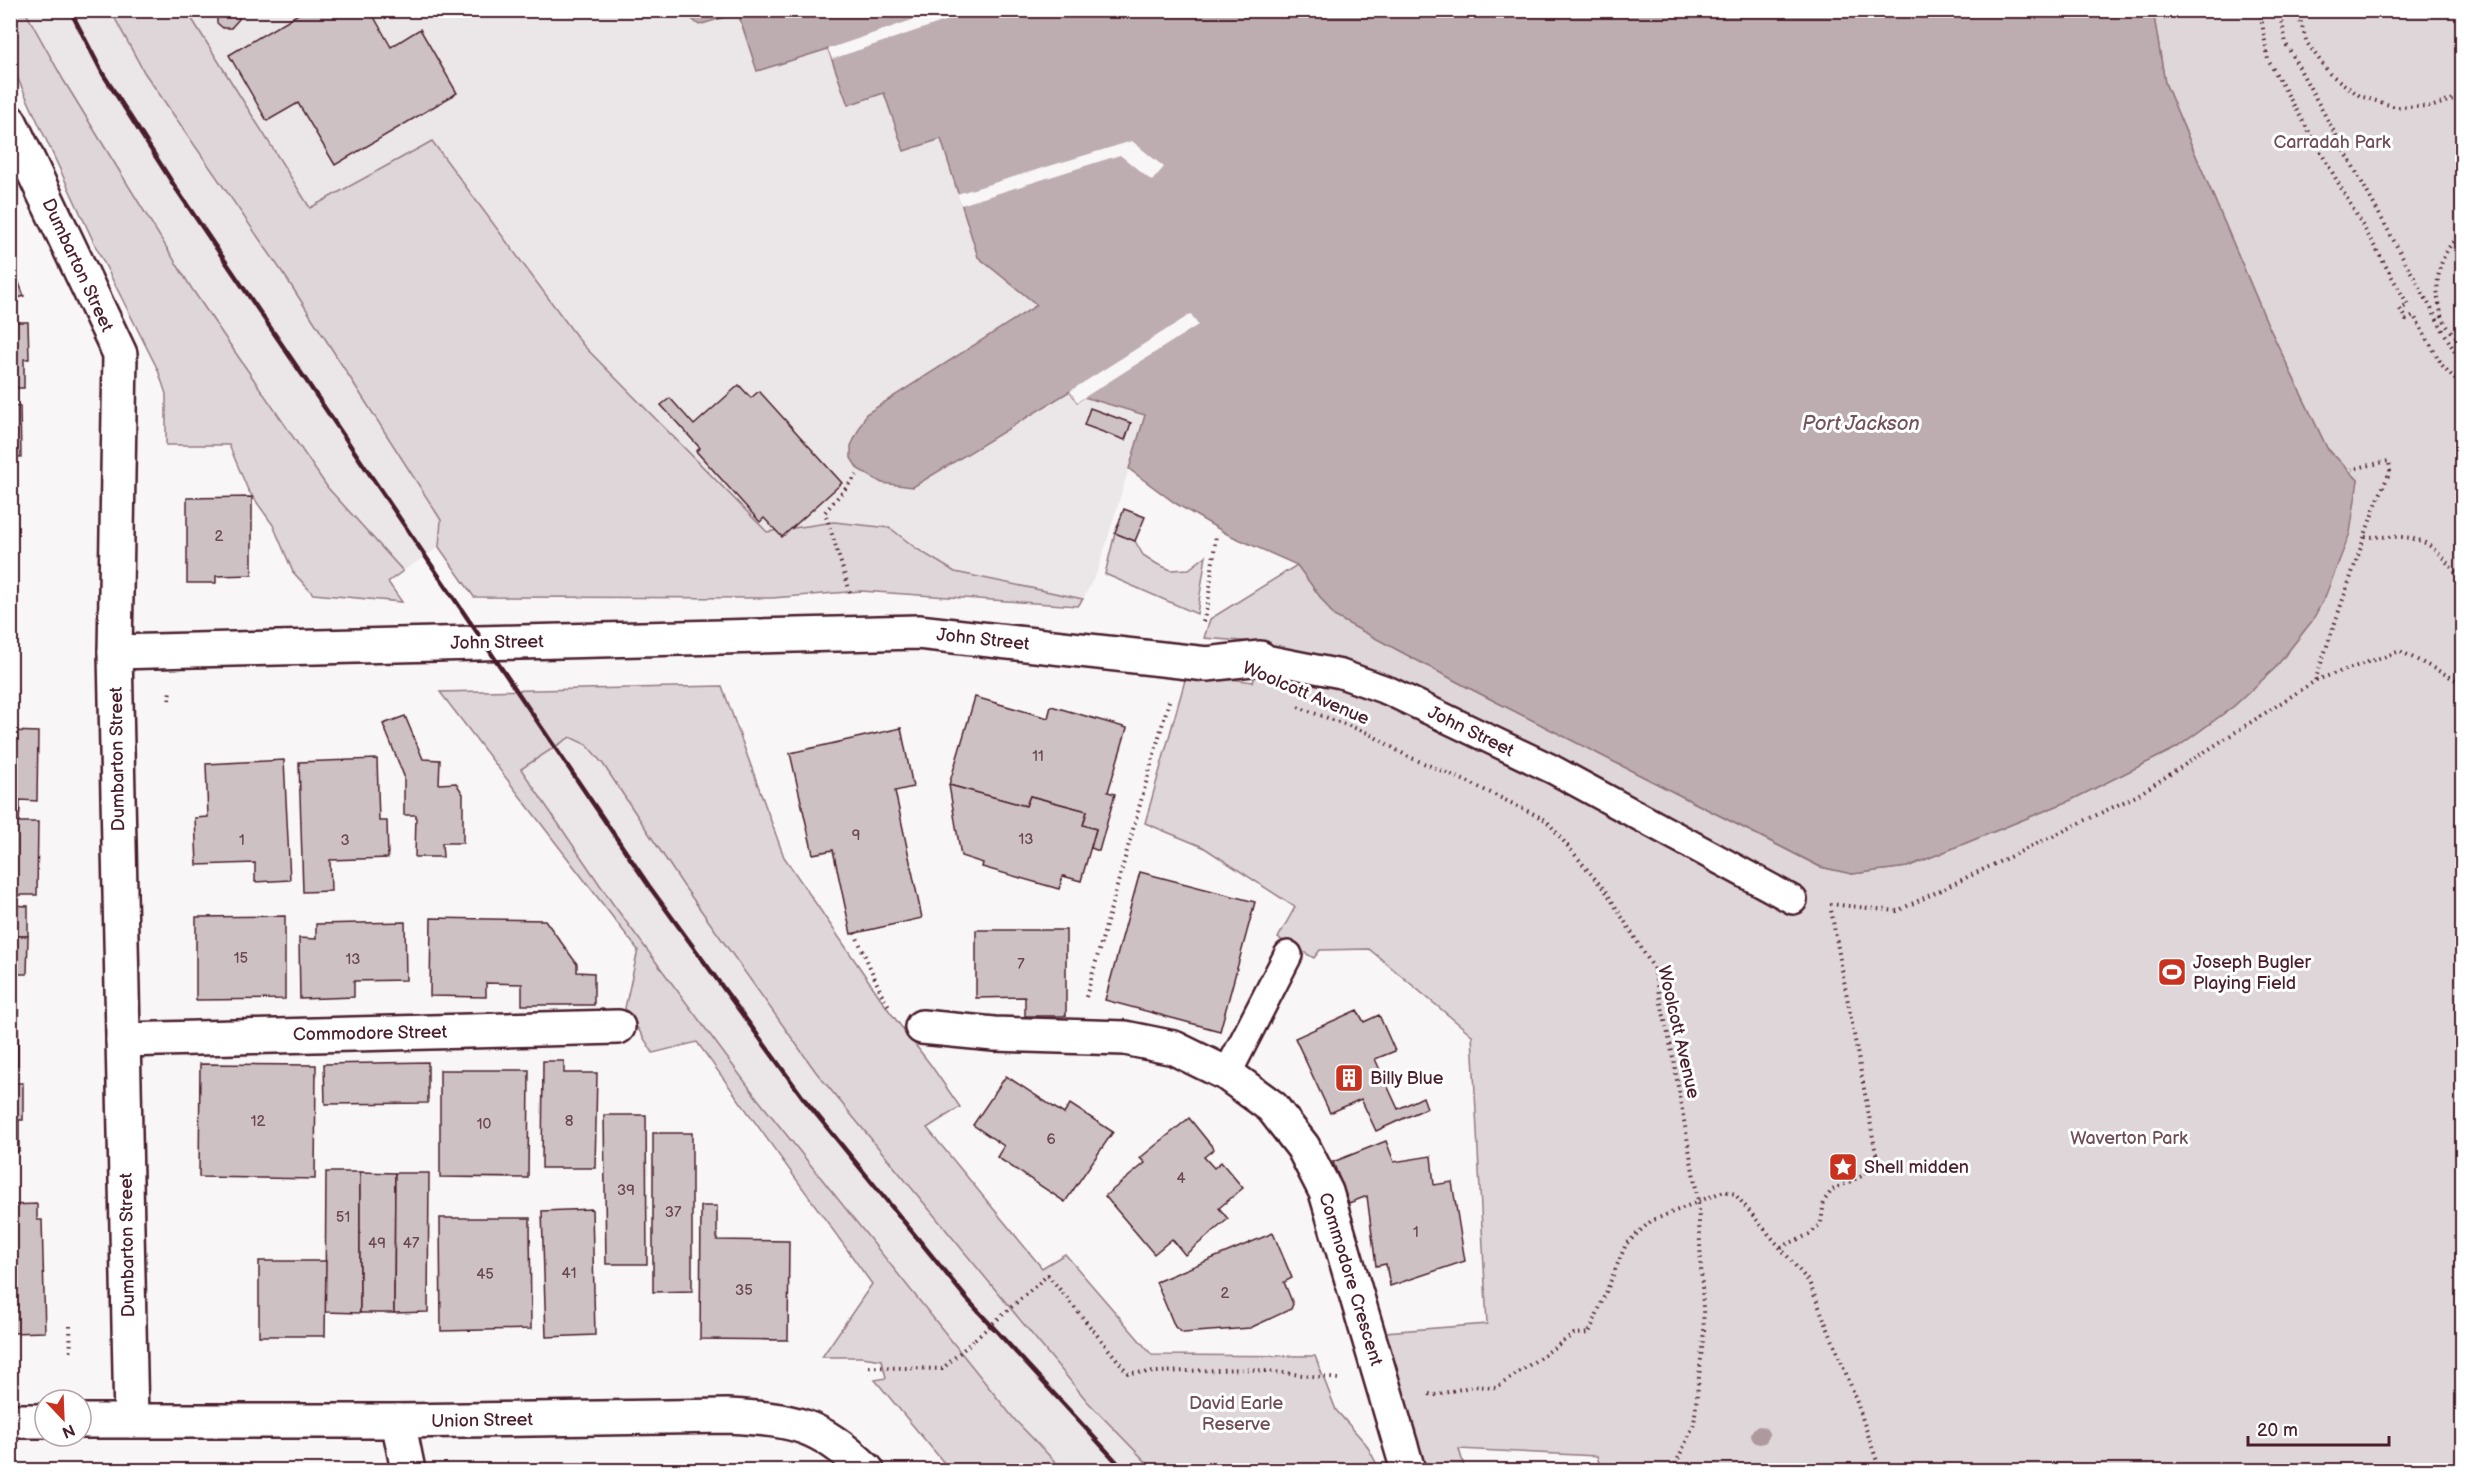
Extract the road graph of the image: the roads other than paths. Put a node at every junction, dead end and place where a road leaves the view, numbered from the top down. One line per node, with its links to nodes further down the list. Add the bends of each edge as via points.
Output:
1 (10, 122): 2 (street, Dumbarton Street, via 120,354)
2 (115, 652): 3 (street, John Street, via 918,632 1207,664); 8 (street, Dumbarton Street)
3 (1260, 658): 4 (lane, John Street, via 1341,674 1389,692 1552,769)
4 (1793, 900)
5 (1288, 955): 9 (lane)
6 (618, 1027): 8 (street, Commodore Street)
7 (922, 1027): 9 (street, Commodore Crescent, via 994,1034 1125,1038 1174,1048)
8 (123, 1040): 13 (street, Dumbarton Street)
9 (1227, 1074): 17 (street, Commodore Crescent, via 1272,1107 1303,1148 1326,1192)
10 (10, 1421): 11 (street)
11 (33, 1421)
12 (93, 1421): 13 (street, Union Street)
13 (131, 1421): 14 (street, Union Street)
14 (398, 1421): 15 (street); 16 (street, Union Street, via 728,1416 779,1419 824,1436)
15 (408, 1470)
16 (867, 1470)
17 (1408, 1470)

